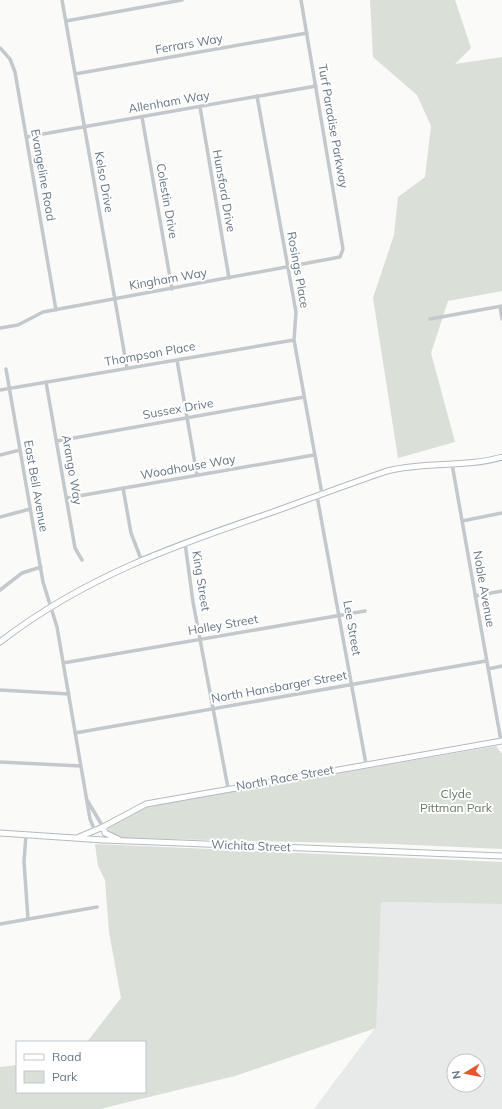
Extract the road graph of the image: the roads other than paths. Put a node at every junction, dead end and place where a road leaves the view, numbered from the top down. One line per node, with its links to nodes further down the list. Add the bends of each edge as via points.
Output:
1 (62, 0): 4 (street, Kelso Drive)
2 (182, 0): 4 (street)
3 (301, 0): 5 (street, Turf Paradise Parkway)
4 (66, 21): 7 (street, Kelso Drive)
5 (306, 33): 7 (street, Ferrars Way); 8 (street, Turf Paradise Parkway)
6 (0, 48): 13 (street, Evangeline Road, via 13,64)
7 (75, 74): 12 (street, Kelso Drive)
8 (316, 86): 9 (street, Allenham Way); 14 (street, Turf Paradise Parkway, via 344,249)
9 (257, 96): 10 (street, Allenham Way); 15 (street, Rosings Place)
10 (200, 107): 11 (street, Allenham Way); 16 (street, Hunsford Drive)
11 (142, 117): 12 (street, Allenham Way); 17 (street, Colestin Drive)
12 (84, 127): 13 (street, Allenham Way); 18 (street, Kelso Drive)
13 (26, 137): 20 (street, Evangeline Road)
14 (342, 255): 15 (street, Kingham Way, via 337,259)
15 (288, 268): 16 (street, Kingham Way); 24 (street, Rosings Place, via 296,312)
16 (229, 278): 17 (street, Kingham Way)
17 (172, 289): 18 (street, Kingham Way)
18 (115, 299): 20 (street, Kingham Way); 26 (street, Kelso Drive)
19 (501, 307): 21 (street); 22 (street)
20 (56, 310): 23 (street, Kingham Way, via 36,314 18,324)
21 (502, 318)
22 (430, 319)
23 (0, 328)
24 (294, 340): 25 (street, Thompson Place); 31 (street, Rosings Place)
25 (178, 360): 26 (street, Thompson Place); 32 (street)
26 (127, 368): 28 (street, Thompson Place)
27 (6, 369): 29 (street, East Bell Avenue)
28 (46, 382): 29 (street, Thompson Place); 33 (street, Arango Way)
29 (9, 388): 30 (street, Thompson Place); 34 (street, East Bell Avenue)
30 (0, 390)
31 (304, 397): 32 (street, Sussex Drive); 36 (street, Rosings Place)
32 (187, 417): 33 (street, Sussex Drive); 39 (street)
33 (57, 441): 42 (street, Arango Way)
34 (20, 450): 35 (street); 43 (street, East Bell Avenue)
35 (0, 455)
36 (314, 455): 39 (street, Woodhouse Way); 41 (street, Rosings Place)
37 (502, 457): 38 (street)
38 (452, 464): 41 (street, via 400,467); 46 (street, Noble Avenue)
39 (197, 475): 40 (street, Woodhouse Way)
40 (123, 488): 42 (street, Woodhouse Way); 48 (street, via 131,533)
41 (319, 495): 47 (street); 56 (street, Lee Street)
42 (67, 498): 49 (street, Arango Way, via 75,548)
43 (30, 508): 45 (street); 50 (street, East Bell Avenue)
44 (502, 513): 46 (street)
45 (0, 518)
46 (462, 521): 53 (street, Noble Avenue)
47 (185, 543): 48 (street); 57 (street, King Street)
48 (141, 559): 54 (street)
49 (82, 560)
50 (41, 566): 51 (street, via 22,573); 54 (street, East Bell Avenue)
51 (0, 590)
52 (502, 591): 53 (street)
53 (475, 596): 59 (street, Noble Avenue)
54 (50, 606): 58 (street); 60 (street, East Bell Avenue)
55 (365, 611): 56 (street, Holley Street)
56 (339, 615): 57 (street, Holley Street); 63 (street, Lee Street)
57 (200, 639): 60 (street, Holley Street); 66 (street, King Street)
58 (0, 642)
59 (486, 661): 62 (street, Noble Avenue); 63 (street, North Hansbarger Street)
60 (63, 663): 65 (street, East Bell Avenue)
61 (502, 666): 62 (street)
62 (488, 669): 68 (street, Noble Avenue)
63 (352, 685): 66 (street, North Hansbarger Street); 70 (street, Lee Street)
64 (0, 690): 65 (street)
65 (68, 694): 67 (street, East Bell Avenue)
66 (214, 709): 67 (street, North Hansbarger Street); 72 (street, King Street)
67 (75, 733): 71 (street, East Bell Avenue)
68 (502, 741): 70 (street, North Race Street)
69 (0, 762): 71 (street)
70 (366, 764): 72 (street, North Race Street)
71 (81, 766): 73 (street, East Bell Avenue)
72 (228, 788): 74 (street, North Race Street, via 146,804)
73 (86, 799): 74 (street); 75 (street, East Bell Avenue)
74 (103, 827): 75 (street, North Race Street); 80 (street, via 105,833)
75 (95, 831): 78 (street, North Race Street); 79 (street)
76 (0, 833): 77 (street, Wichita Street)
77 (26, 834): 78 (street, Wichita Street); 83 (street, via 24,862)
78 (76, 838): 79 (street, Wichita Street)
79 (104, 840): 80 (street, Wichita Street)
80 (123, 840): 81 (street, Wichita Street)
81 (502, 856)
82 (97, 907): 83 (street)
83 (28, 919): 84 (street)
84 (0, 924)

